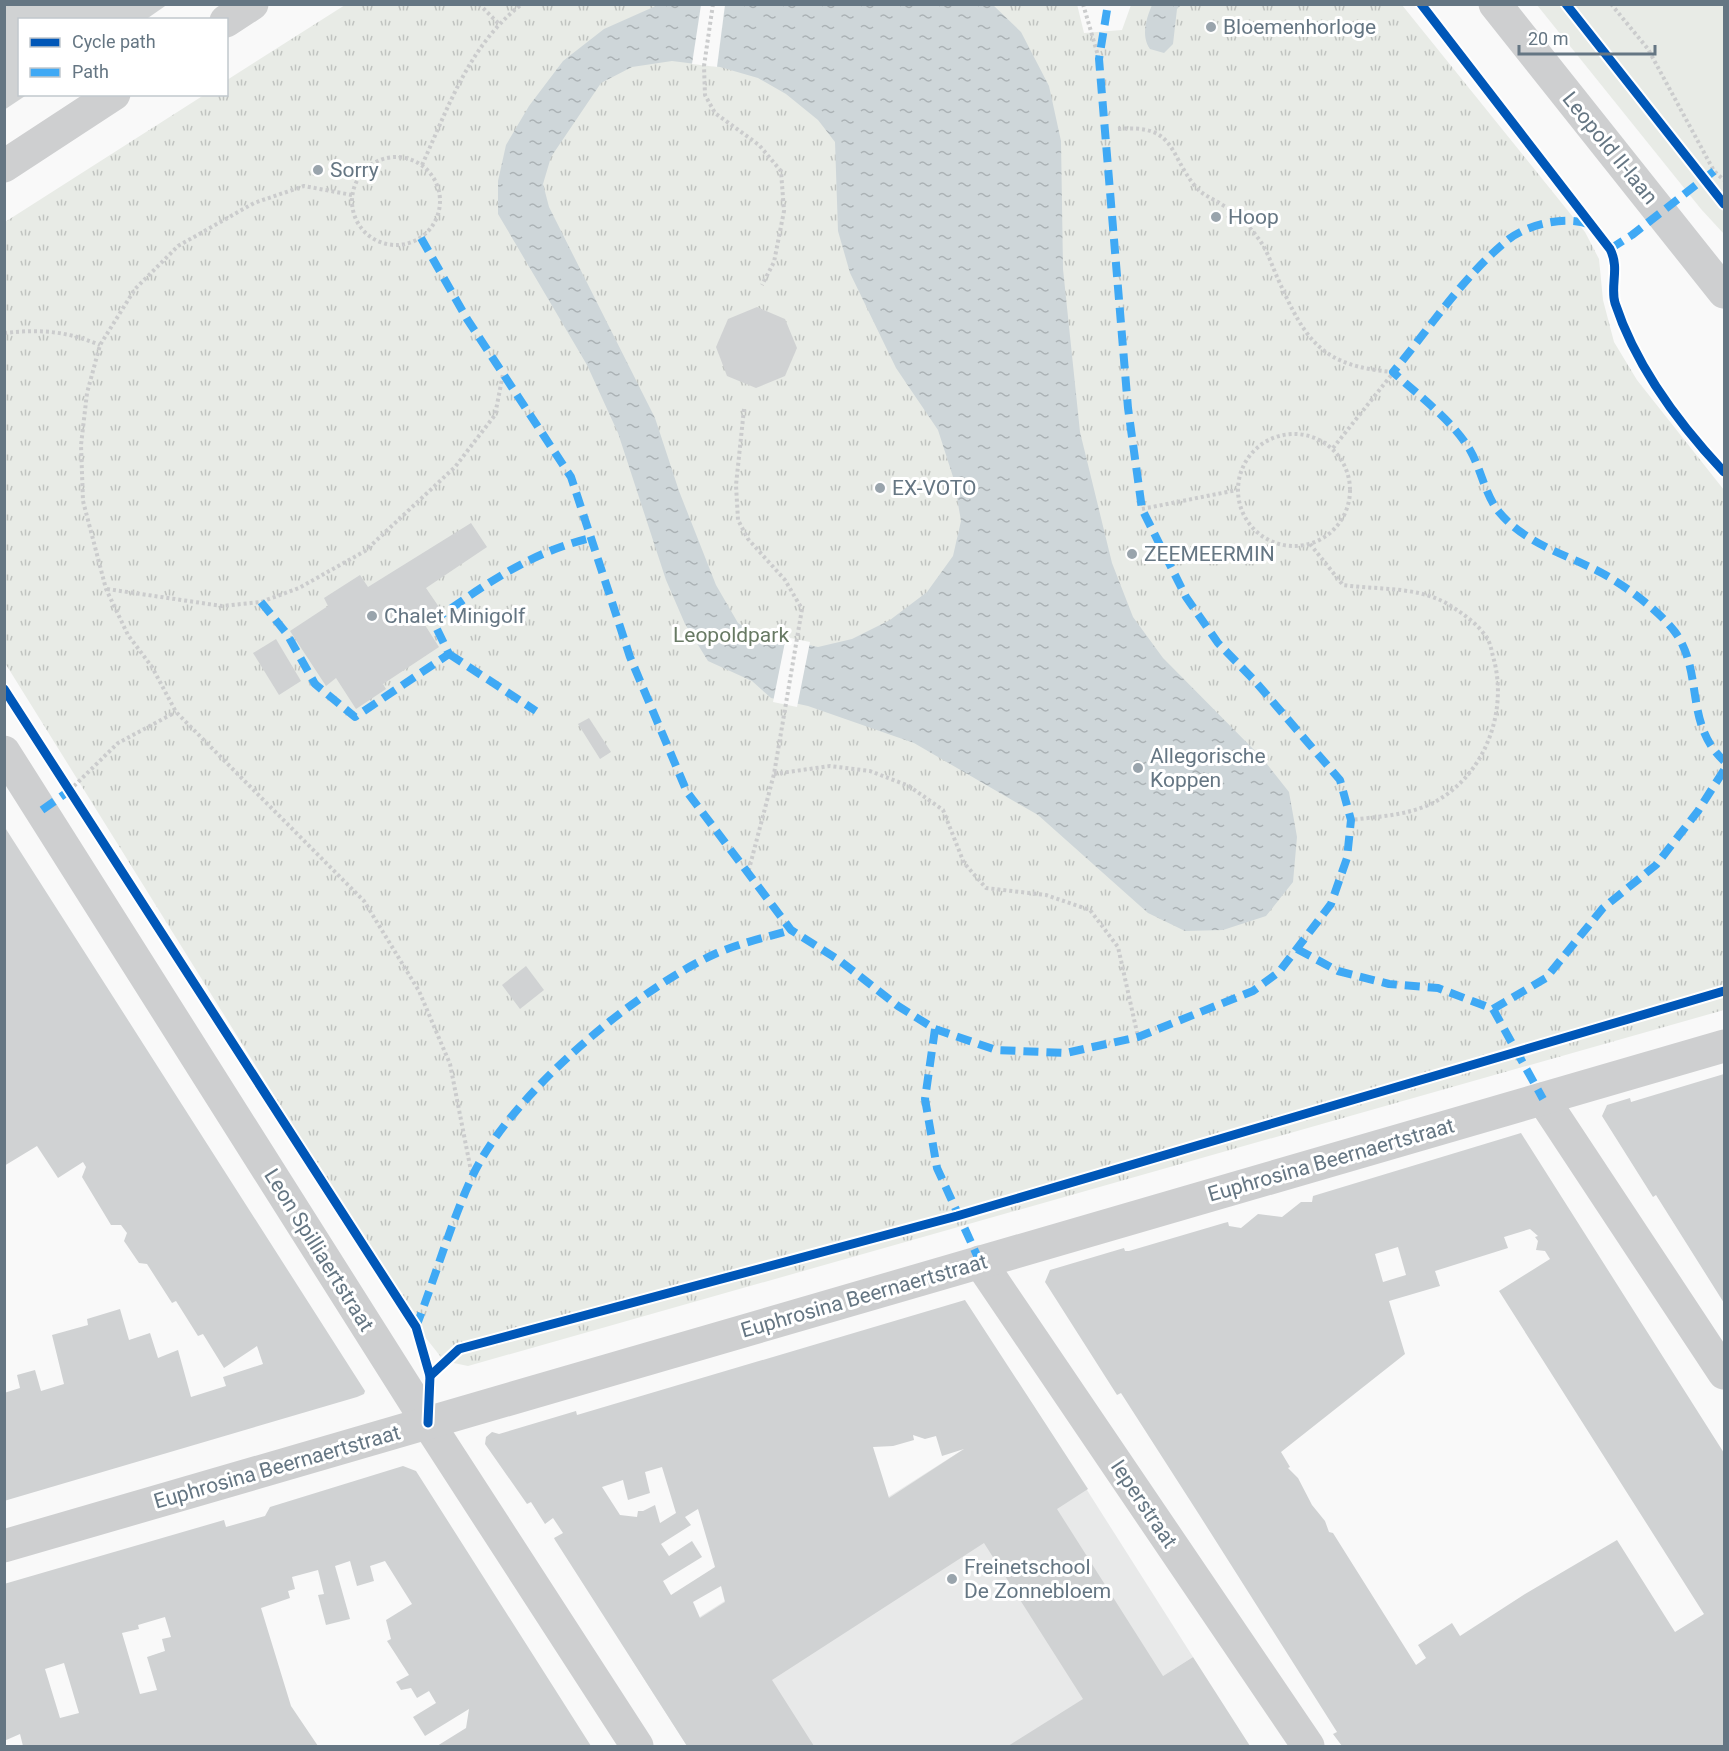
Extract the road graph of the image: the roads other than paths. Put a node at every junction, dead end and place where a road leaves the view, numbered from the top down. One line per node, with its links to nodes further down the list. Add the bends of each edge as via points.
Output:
1 (252, 4): 3 (street)
2 (1495, 4): 6 (street, Leopold II-laan)
3 (228, 20)
4 (111, 96): 5 (street)
5 (4, 166)
6 (1725, 292)
7 (4, 752): 12 (street, Leon Spilliaertstraat)
8 (1725, 1046): 9 (street, Euphrosina Beernaertstraat)
9 (1543, 1099): 10 (street, Euphrosina Beernaertstraat); 11 (street)
10 (980, 1262): 12 (street, Euphrosina Beernaertstraat); 15 (street, Ieperstraat)
11 (1725, 1373)
12 (428, 1423): 13 (street, Euphrosina Beernaertstraat); 14 (street, Leon Spilliaertstraat)
13 (4, 1546)
14 (637, 1746)
15 (1308, 1746)

